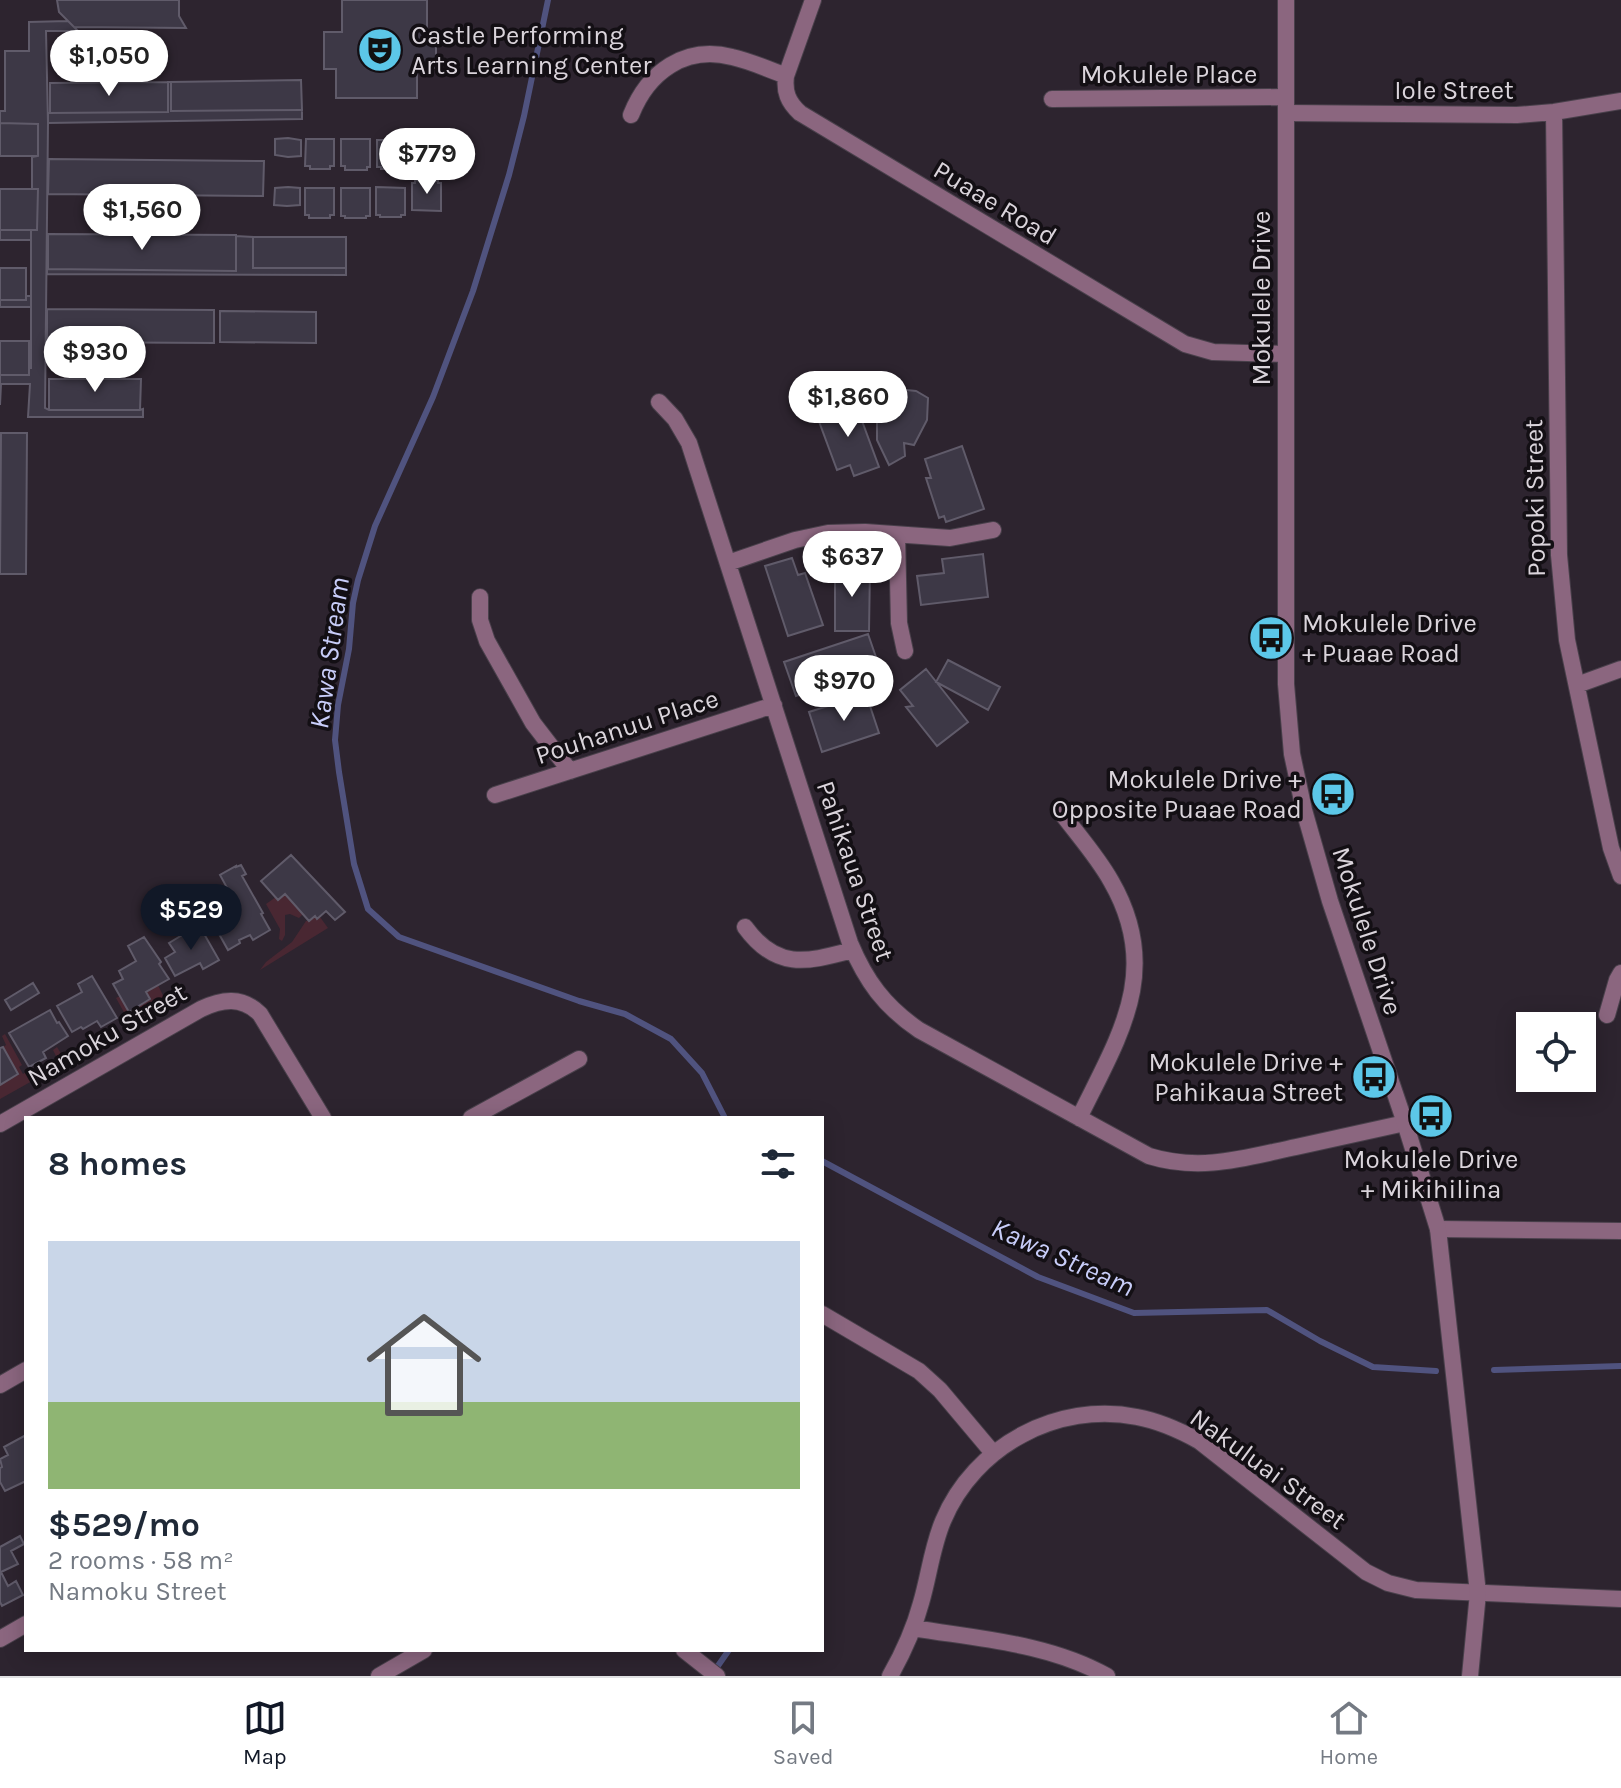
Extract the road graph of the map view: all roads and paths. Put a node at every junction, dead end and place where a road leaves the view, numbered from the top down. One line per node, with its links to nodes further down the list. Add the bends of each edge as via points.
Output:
1 (813, 0): 3 (street)
2 (1286, 0): 6 (street, Mokulele Drive)
3 (786, 76): 8 (street, via 733,57 692,56 655,76); 9 (street, Puaae Road, via 786,94 800,113 1173,337 1213,352)
4 (1052, 99): 6 (street, Mokulele Place)
5 (1621, 101): 7 (street, Iole Street)
6 (1286, 105): 7 (street, Iole Street); 9 (street, Mokulele Drive)
7 (1554, 112): 17 (street, Popoki Street, via 1559,555)
8 (631, 115)
9 (1285, 354): 31 (street, Mokulele Drive, via 1286,684 1292,754 1330,901)
10 (659, 402): 13 (street, Pahikaua Street, via 689,443)
11 (993, 530): 12 (street, via 950,538)
12 (897, 535): 13 (street, via 811,536); 15 (street, via 899,623)
13 (728, 563): 18 (street, Pahikaua Street)
14 (480, 597): 19 (street, via 487,641 533,723)
15 (905, 651)
16 (1621, 669): 17 (street)
17 (1577, 685): 22 (street, Popoki Street)
18 (774, 705): 19 (street, Pouhanuu Place); 24 (street, Pahikaua Street)
19 (570, 771): 20 (street, Pouhanuu Place)
20 (495, 795)
21 (1060, 811): 30 (street, via 1119,896 1134,952 1122,1031)
22 (1621, 876)
23 (745, 927): 24 (street, via 763,947 788,959 816,960)
24 (853, 950): 30 (street, Pahikaua Street, via 873,987 904,1019)
25 (1621, 973): 26 (street)
26 (1607, 1015)
27 (579, 1059): 29 (street)
28 (322, 1116): 32 (street, Namoku Street, via 260,1014 244,1002 223,1000)
29 (475, 1116)
30 (1079, 1118): 31 (street, Pahikaua Street, via 1149,1156 1189,1165)
31 (1405, 1123): 33 (street, Mokulele Drive)
32 (0, 1124)
33 (1438, 1229): 34 (street); 39 (street, Mokulele Drive)
34 (1621, 1231)
35 (824, 1315): 38 (street, via 919,1371)
36 (24, 1371): 37 (street)
37 (0, 1385)
38 (993, 1453): 39 (street, Nakuluai Street, via 1028,1431 1068,1417 1113,1414 1158,1422 1199,1441 1377,1578 1416,1590); 42 (street, Nakuluai Street, via 964,1484 943,1520)
39 (1478, 1593): 40 (street, Nakuluai Street); 50 (street, Mokulele Drive)
40 (1621, 1599)
41 (24, 1625): 43 (street)
42 (913, 1628): 48 (street, Nakuluai Street); 49 (street, via 1042,1649)
43 (0, 1639)
44 (421, 1652): 46 (street)
45 (686, 1652): 47 (street)
46 (379, 1676)
47 (717, 1676)
48 (890, 1676)
49 (1107, 1676)
50 (1470, 1676)

